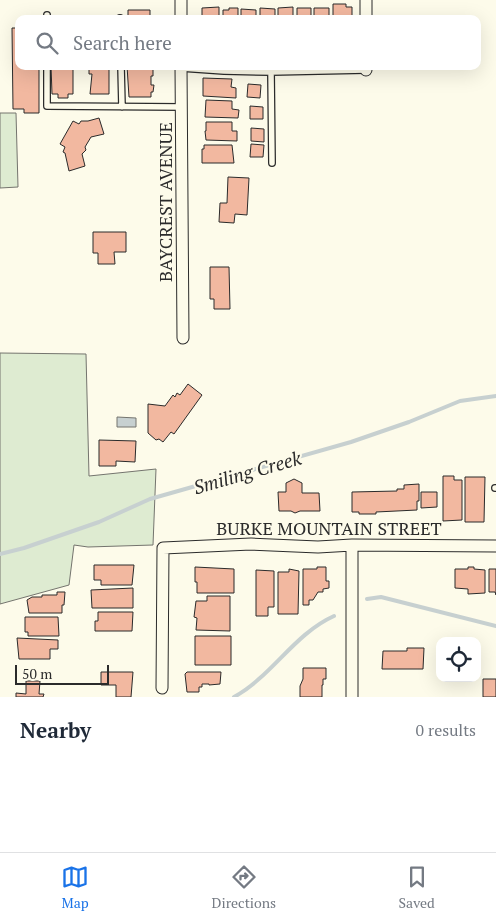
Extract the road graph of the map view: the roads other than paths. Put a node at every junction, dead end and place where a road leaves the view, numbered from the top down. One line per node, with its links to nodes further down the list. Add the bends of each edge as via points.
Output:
1 (181, 0): 3 (street)
2 (366, 0): 4 (street)
3 (181, 15)
4 (366, 15)
5 (47, 70): 11 (lane, via 47,106)
6 (121, 70): 11 (lane)
7 (181, 70): 12 (street, BAYCREST AVENUE)
8 (213, 70): 10 (lane)
9 (318, 70): 10 (lane)
10 (271, 72): 13 (lane)
11 (122, 107): 12 (lane)
12 (182, 107): 14 (street, BAYCREST AVENUE)
13 (272, 163)
14 (184, 338)
15 (352, 545): 16 (street, BURKE MOUNTAIN STREET); 17 (street, BURKE MOUNTAIN STREET, via 251,544 163,548); 18 (street)
16 (496, 546)
17 (162, 688)
18 (352, 697)

